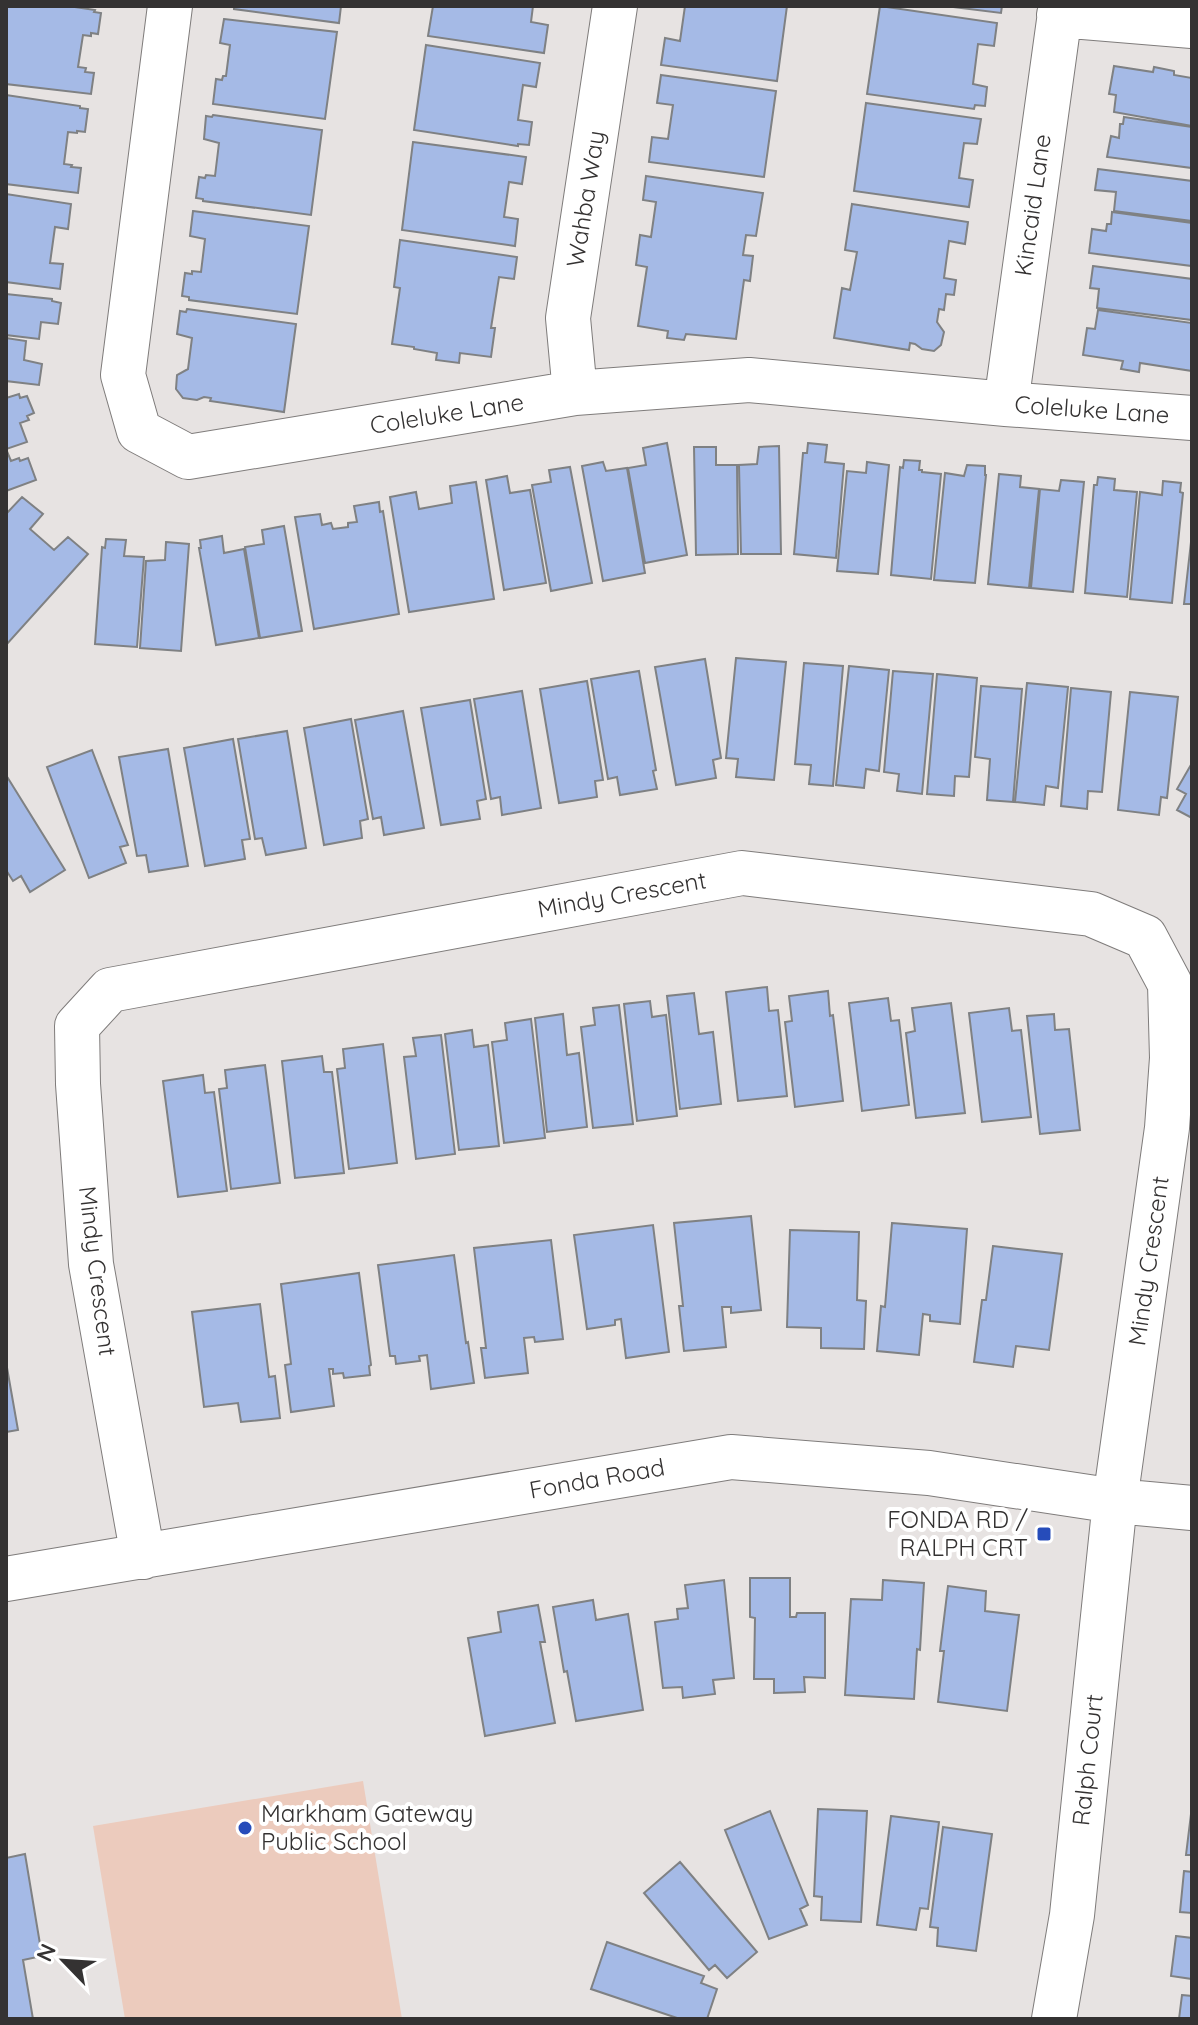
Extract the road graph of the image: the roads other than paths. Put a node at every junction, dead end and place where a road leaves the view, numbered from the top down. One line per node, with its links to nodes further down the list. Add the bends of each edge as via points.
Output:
1 (170, 6): 5 (street, Coleluke Lane, via 123,375 139,431 188,457)
2 (615, 6): 5 (street, Wahba Way, via 568,318)
3 (1060, 10): 4 (street); 6 (street, Kincaid Lane)
4 (1192, 26)
5 (575, 393): 6 (street, Coleluke Lane, via 749,380)
6 (1006, 404): 7 (street, Coleluke Lane)
7 (1192, 418)
8 (1115, 1501): 9 (street, Fonda Road); 10 (street, Fonda Road, via 929,1473 731,1457); 10 (street, Mindy Crescent, via 1172,1058 1170,984 1145,937 1091,914 742,873 110,990 77,1026 91,1264); 12 (street, Ralph Court, via 1072,1915)
9 (1192, 1508)
10 (143, 1557): 11 (street, Fonda Road)
11 (6, 1579)
12 (1054, 2019)

